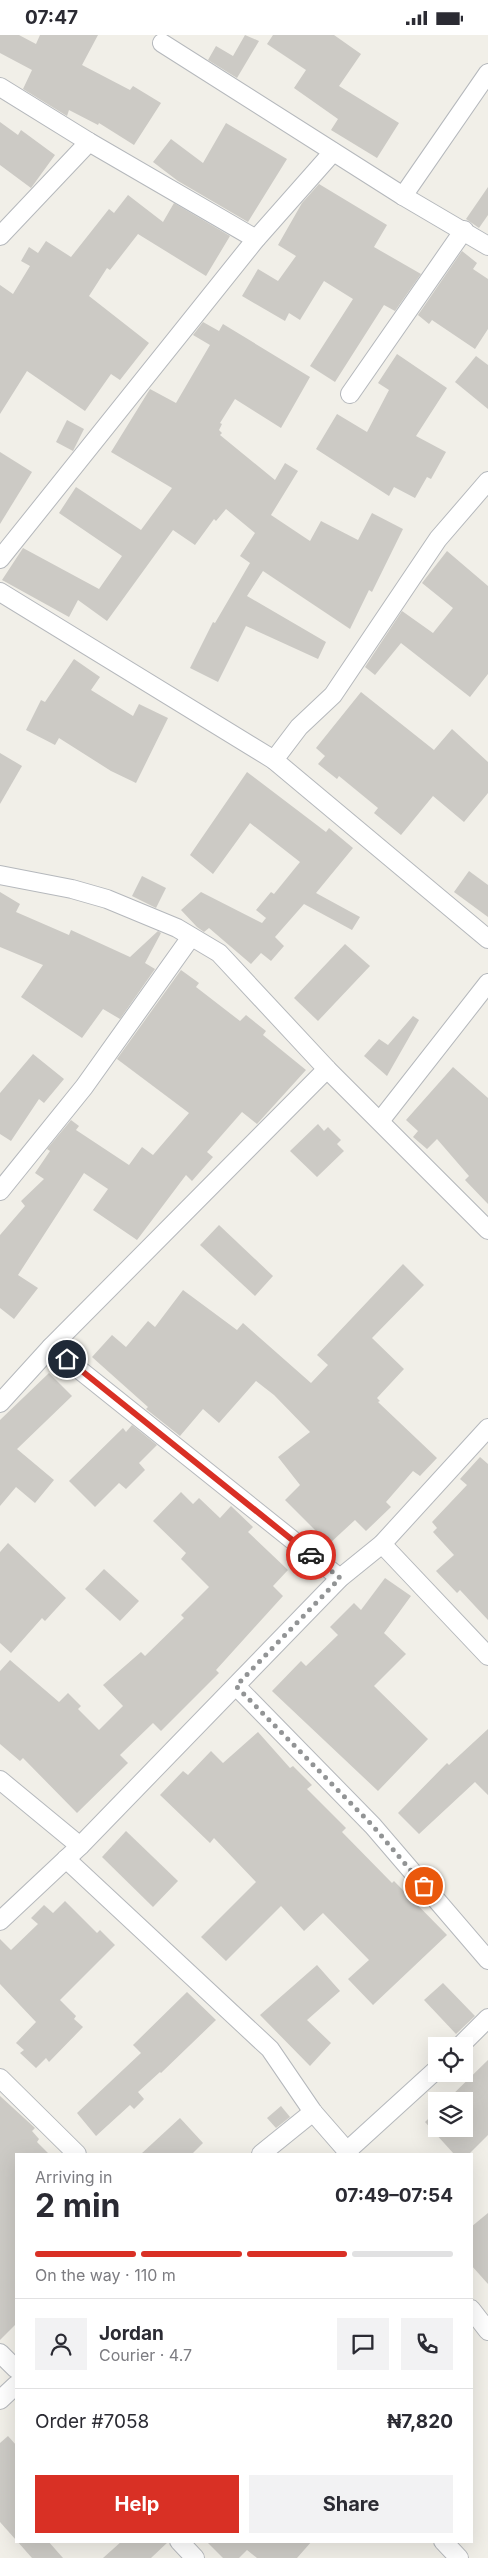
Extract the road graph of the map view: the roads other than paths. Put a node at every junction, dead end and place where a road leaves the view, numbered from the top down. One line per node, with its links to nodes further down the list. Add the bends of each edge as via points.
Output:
1 (162, 43): 5 (street)
2 (488, 73): 6 (street)
3 (0, 87): 4 (street)
4 (89, 142): 8 (street); 9 (street)
5 (334, 152): 6 (street); 9 (street)
6 (403, 196): 7 (street)
7 (464, 230): 10 (street); 11 (street)
8 (0, 236)
9 (256, 239): 13 (street)
10 (488, 246)
11 (350, 394)
12 (488, 481): 15 (street, via 438,539 333,695 299,727)
13 (0, 559)
14 (0, 592): 15 (street)
15 (274, 761): 18 (street)
16 (0, 875): 17 (street, via 107,899)
17 (191, 937): 20 (street, via 220,953); 22 (street, via 84,1087)
18 (488, 939)
19 (488, 983): 21 (street)
20 (328, 1069): 21 (street); 24 (street)
21 (380, 1121): 23 (street)
22 (0, 1191)
23 (488, 1230)
24 (51, 1347): 25 (street); 28 (street)
25 (0, 1403)
26 (488, 1427): 27 (street)
27 (382, 1544): 28 (street); 29 (street)
28 (340, 1578): 30 (street)
29 (488, 1656)
30 (236, 1686): 32 (street); 35 (street, via 373,1826)
31 (0, 1780): 32 (street)
32 (80, 1846): 33 (street)
33 (66, 1859): 34 (street); 40 (street, via 270,2049)
34 (0, 1921)
35 (488, 1960)
36 (488, 2018): 37 (street)
37 (469, 2037)
38 (428, 2077): 41 (street)
39 (0, 2078): 42 (street)
40 (312, 2112): 41 (street); 43 (street)
41 (348, 2152)
42 (76, 2153)
43 (262, 2153)
44 (473, 2311): 45 (street)
45 (487, 2328)
46 (0, 2353): 47 (street)
47 (15, 2368)
48 (15, 2386): 49 (street)
49 (0, 2400)
50 (181, 2543): 52 (street)
51 (445, 2543): 53 (street)
52 (195, 2558)
53 (459, 2558)

